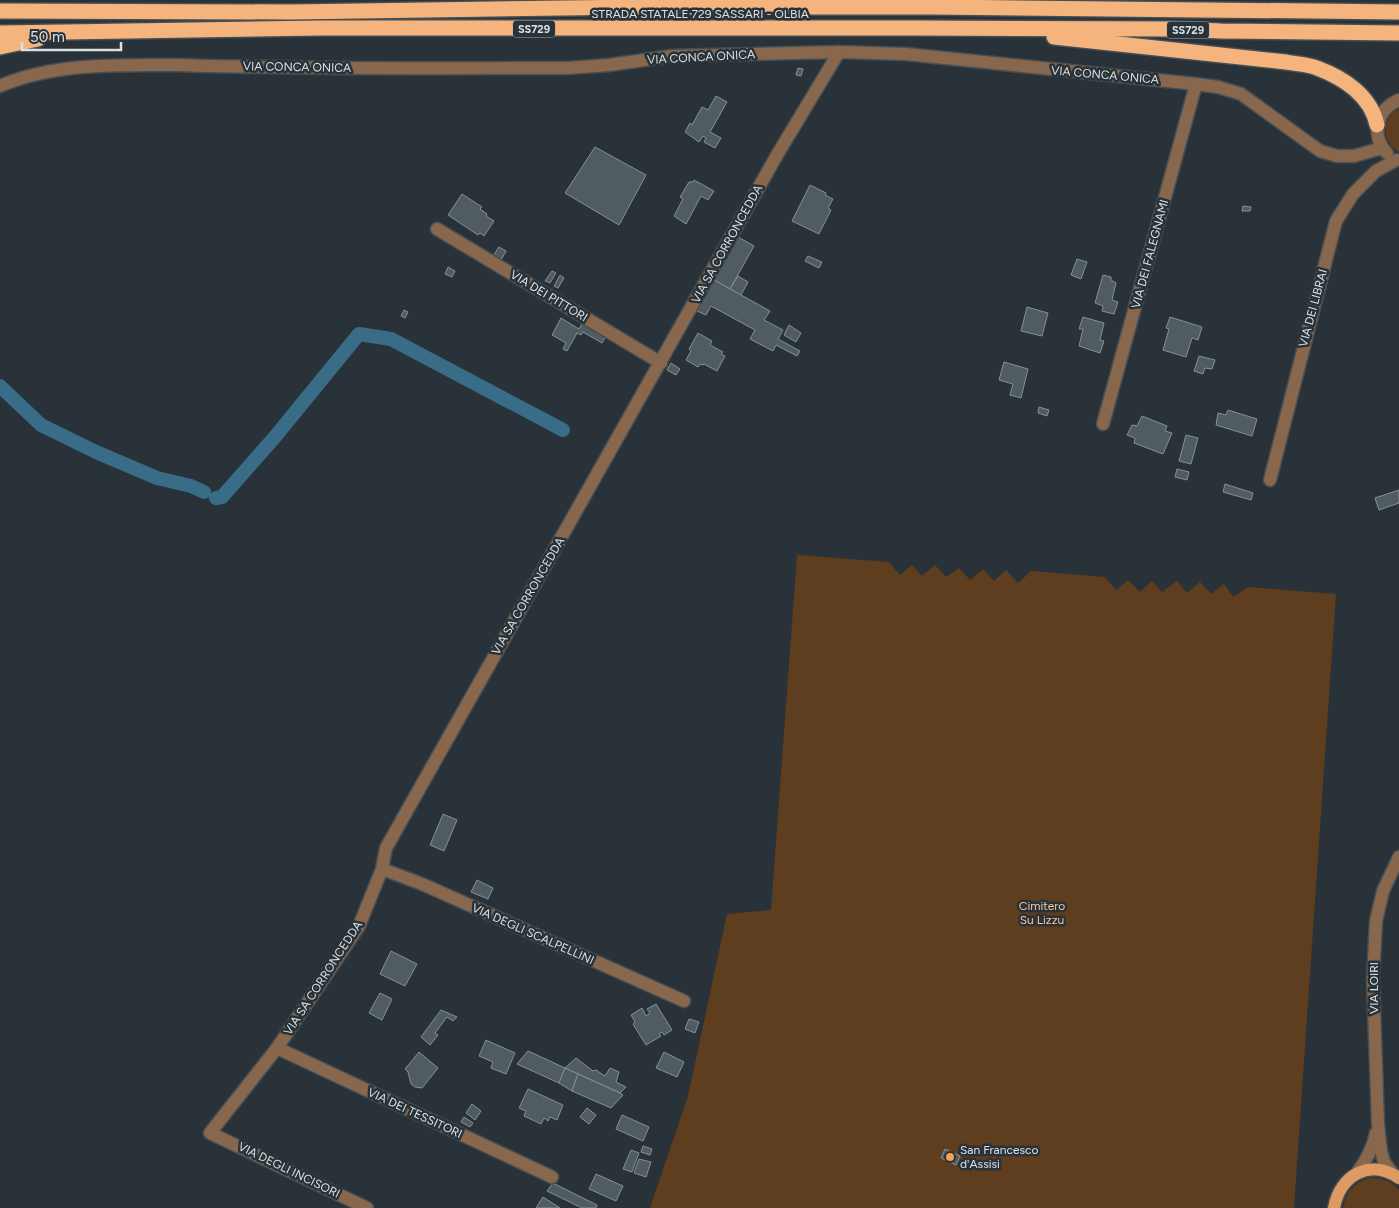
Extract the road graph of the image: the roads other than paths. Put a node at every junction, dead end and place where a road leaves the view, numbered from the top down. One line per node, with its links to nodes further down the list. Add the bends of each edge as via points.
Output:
1 (419, 0): 5 (highway)
2 (712, 0): 4 (highway)
3 (0, 2): 7 (highway)
4 (755, 8): 5 (highway, STRADA STATALE 729 SASSARI - OLBIA / SS729); 8 (highway, STRADA STATALE 729 SASSARI - OLBIA / SS729)
5 (371, 10): 7 (highway, STRADA STATALE 729 SASSARI - OLBIA / SS729)
6 (0, 11): 7 (highway, STRADA STATALE 729 SASSARI - OLBIA / SS729)
7 (65, 11)
8 (1399, 12)
9 (978, 29): 10 (highway, STRADA STATALE 729 SASSARI - OLBIA / SS729, via 312,28); 12 (highway, STRADA STATALE 729 SASSARI - OLBIA / SS729); 18 (highway, via 1286,62 1316,68 1356,90 1370,105)
10 (90, 32): 11 (highway, STRADA STATALE 729 SASSARI - OLBIA / SS729); 13 (highway, via 30,40)
11 (0, 33)
12 (1399, 33)
13 (0, 48)
14 (839, 52): 15 (street, VIA CONCA ONICA, via 906,54); 16 (street, VIA CONCA ONICA, via 672,56 568,68 124,65 44,73 18,78); 22 (street, VIA SA CORRONCEDDA, via 777,155)
15 (1196, 84): 19 (street, VIA CONCA ONICA, via 1241,94 1320,150 1336,156 1354,156); 23 (street, VIA DEI FALEGNAMI)
16 (0, 86)
17 (1399, 100): 18 (street, via 1384,110)
18 (1378, 125): 19 (street)
19 (1382, 148): 20 (street)
20 (1398, 160): 24 (street, VIA DEI LIBRAI, via 1376,172 1353,194 1336,221)
21 (437, 229): 22 (street, VIA DEI PITTORI)
22 (661, 363): 26 (street, VIA SA CORRONCEDDA, via 386,848)
23 (1104, 424)
24 (1270, 480)
25 (1399, 857): 29 (street, VIA LOIRI, via 1383,891 1376,921 1373,979)
26 (382, 869): 27 (street, VIA DEGLI SCALPELLINI); 28 (street, VIA SA CORRONCEDDA, via 359,926)
27 (684, 1001)
28 (277, 1048): 30 (street, VIA SA CORRONCEDDA); 33 (street, VIA DEI TESSITORI)
29 (1378, 1124): 31 (street, VIA LOIRI, via 1374,1143); 32 (street, VIA LOIRI, via 1384,1162)
30 (210, 1133): 34 (street, VIA DEGLI INCISORI)
31 (1357, 1173): 32 (main road, via 1381,1170); 35 (main road, via 1345,1182)
32 (1396, 1176)
33 (552, 1177)
34 (368, 1208)
35 (1334, 1208)

